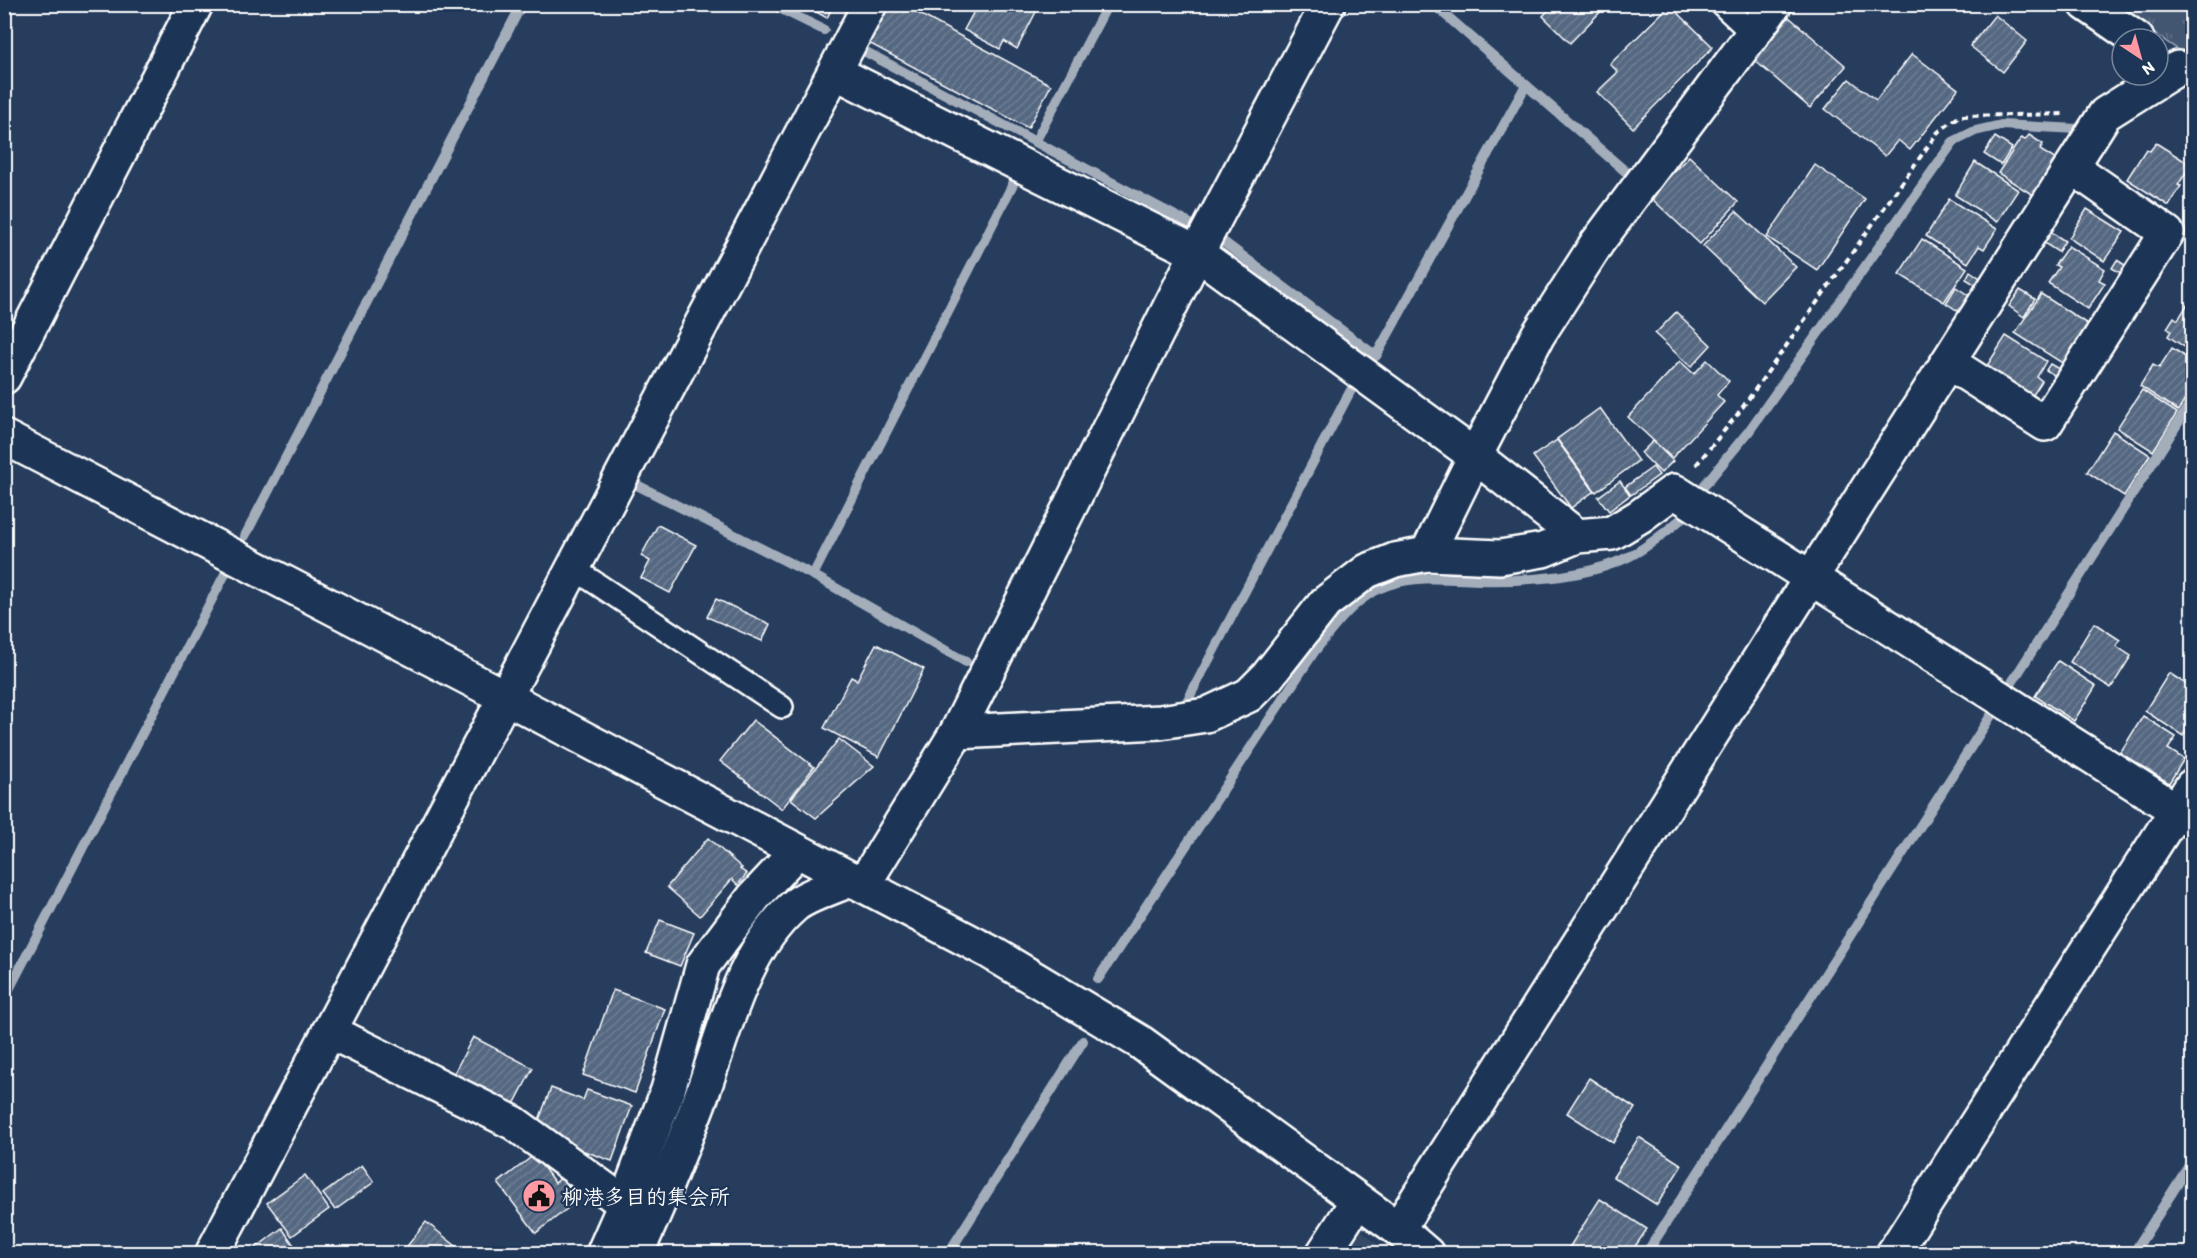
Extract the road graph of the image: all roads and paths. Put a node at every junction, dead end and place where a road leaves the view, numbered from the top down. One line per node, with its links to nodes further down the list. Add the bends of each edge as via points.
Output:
1 (196, 4): 15 (street)
2 (870, 4): 10 (street)
3 (1328, 4): 13 (street)
4 (1721, 4): 8 (lane)
5 (1775, 4): 8 (street)
6 (2086, 4): 7 (street)
7 (2120, 27)
8 (1753, 34): 17 (street, via 1597,243 1538,335)
9 (2176, 66): 11 (street)
10 (835, 72): 13 (street); 21 (street)
11 (2105, 114): 12 (street); 18 (path, via 1960,116 1938,132 1737,415)
12 (2072, 167): 14 (street); 14 (street, via 2167,233 2045,424)
13 (1197, 253): 17 (street); 25 (street)
14 (1948, 363): 22 (street)
15 (4, 377)
16 (4, 437): 23 (street)
17 (1475, 456): 19 (street); 20 (street)
18 (1674, 491): 19 (street, via 1612,532); 22 (street)
19 (1577, 536): 20 (street, via 1544,550 1500,557)
20 (1427, 555): 25 (street, via 1395,560 1359,576 1325,603 1249,695 1206,715 1160,722)
21 (573, 568): 23 (street); 24 (lane)
22 (1812, 578): 26 (street); 32 (street)
23 (505, 696): 27 (street); 29 (street)
24 (782, 707)
25 (957, 732): 28 (street)
26 (2187, 805): 38 (street)
27 (798, 851): 28 (street); 31 (street, via 754,897 703,966 668,1090)
28 (858, 882): 30 (street, via 990,952 1140,1042); 35 (street, via 795,905 768,934 737,997 673,1171)
29 (329, 1031): 31 (street, via 514,1123); 33 (street)
30 (1358, 1200): 32 (street); 36 (street)
31 (625, 1204): 34 (street)
32 (1398, 1229): 37 (street)
33 (212, 1254)
34 (603, 1254)
35 (636, 1254)
36 (1323, 1254)
37 (1427, 1254)
38 (1893, 1254)

